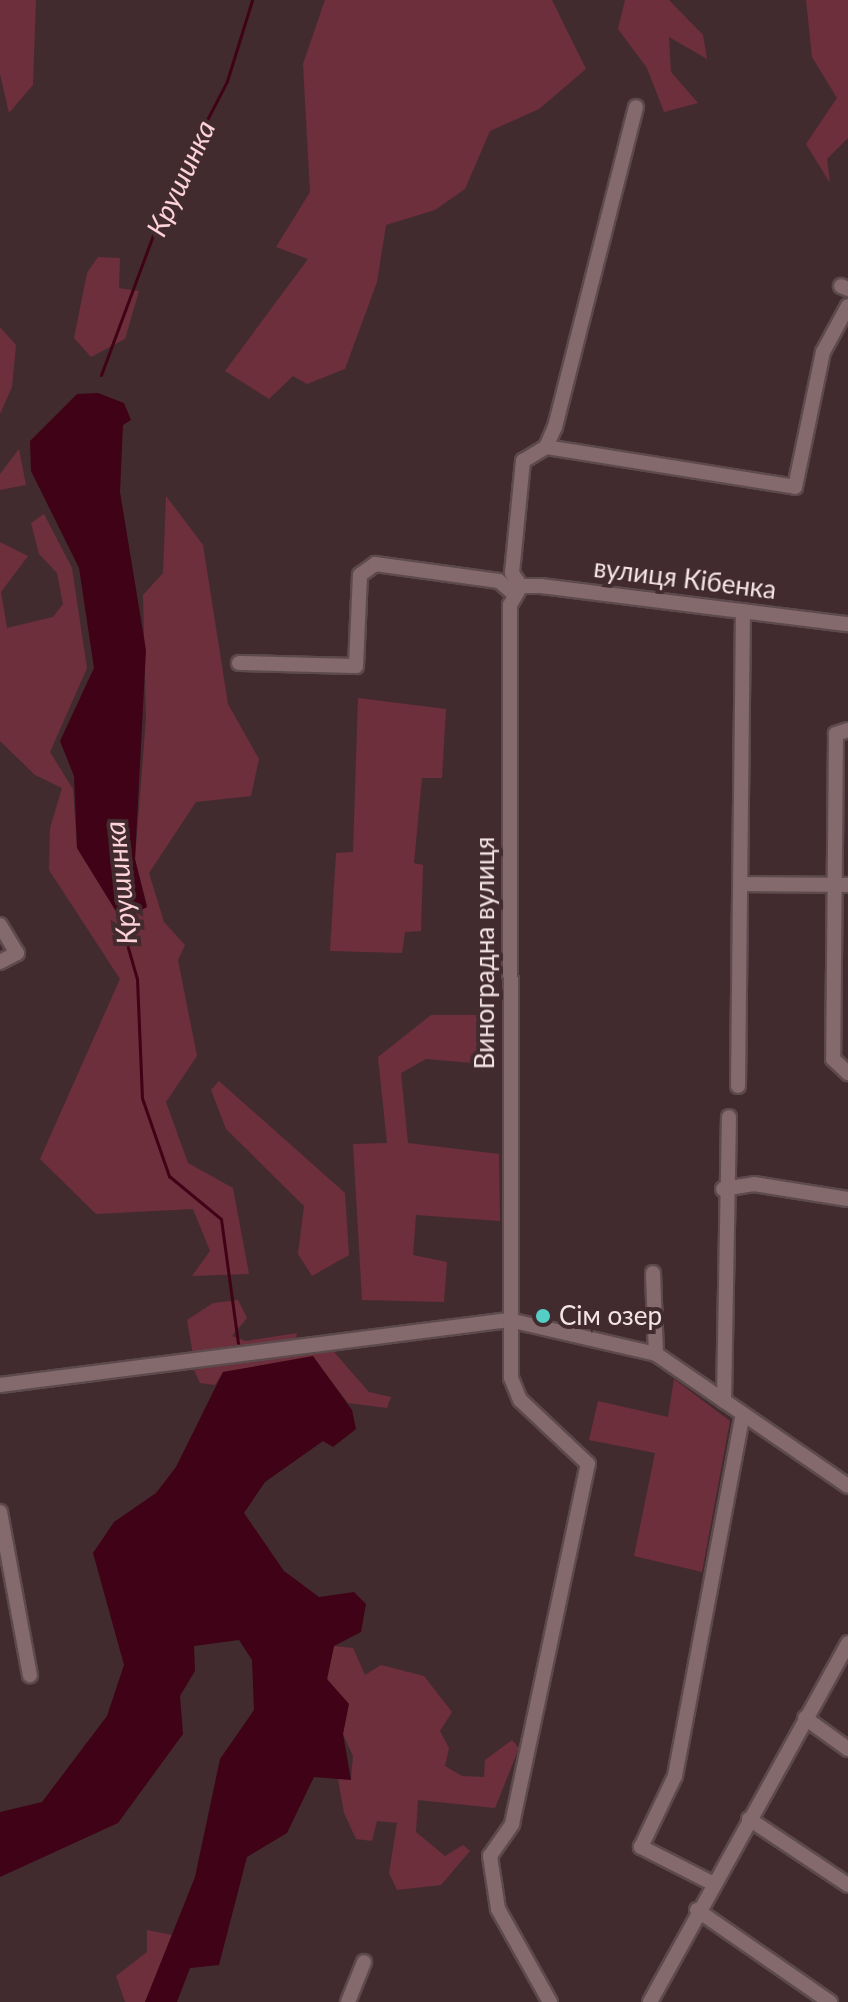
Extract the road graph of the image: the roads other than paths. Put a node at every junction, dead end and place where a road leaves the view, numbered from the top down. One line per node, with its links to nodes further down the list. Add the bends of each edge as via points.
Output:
1 (636, 107): 3 (street)
2 (848, 306): 3 (street, via 823,352 795,487)
3 (546, 447): 4 (street, Виноградна вулиця, via 523,461 512,573)
4 (517, 589): 5 (street, вулиця Кібенка); 7 (street, вулиця Кібенка, via 499,581 375,564 360,575 356,666); 19 (street, Виноградна вулиця)
5 (743, 611): 6 (street, вулиця Кібенка); 9 (street)
6 (848, 624)
7 (239, 663)
8 (848, 730): 10 (street, via 836,734)
9 (743, 884): 10 (street); 14 (street)
10 (842, 885): 13 (street, via 833,1059)
11 (0, 925): 12 (street, via 17,953)
12 (0, 962)
13 (848, 1073)
14 (738, 1086)
15 (729, 1117): 16 (street)
16 (723, 1189): 17 (street, via 754,1184); 22 (street)
17 (848, 1199)
18 (653, 1273): 20 (street)
19 (509, 1320): 20 (street); 21 (street); 36 (street, Виноградна вулиця, via 511,1378 520,1400 588,1464 512,1824 490,1856 498,1909)
20 (656, 1354): 22 (street)
21 (0, 1385)
22 (724, 1401): 23 (street)
23 (743, 1414): 24 (street); 31 (street, via 675,1776 641,1847)
24 (848, 1486)
25 (0, 1512): 27 (street)
26 (848, 1643): 28 (street)
27 (30, 1675)
28 (805, 1718): 29 (street); 30 (street)
29 (848, 1749)
30 (749, 1819): 31 (street); 32 (street)
31 (712, 1883): 33 (street)
32 (848, 1885)
33 (697, 1910): 37 (street); 38 (street)
34 (364, 1962): 35 (street)
35 (348, 2002)
36 (550, 2002)
37 (650, 2002)
38 (830, 2002)

